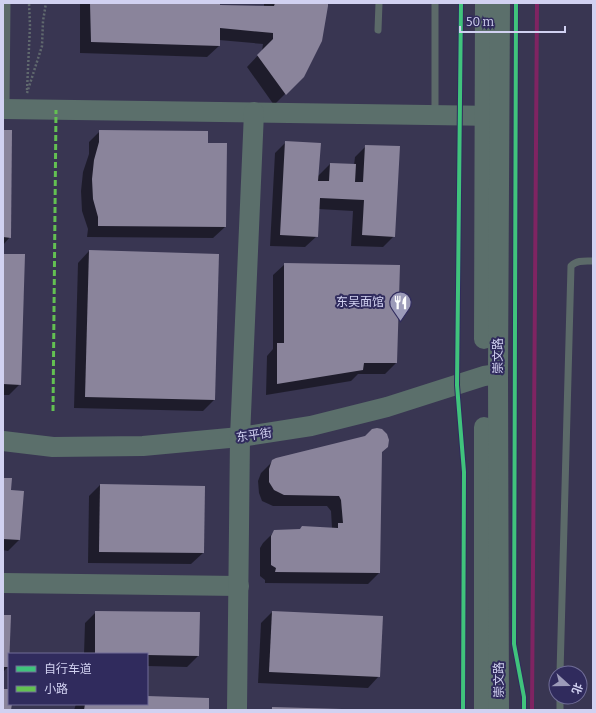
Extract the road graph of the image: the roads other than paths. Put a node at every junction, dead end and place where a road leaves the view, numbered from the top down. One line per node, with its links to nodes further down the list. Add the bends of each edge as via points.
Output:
1 (7, 3): 7 (lane)
2 (379, 3): 6 (lane)
3 (435, 3): 9 (lane)
4 (485, 3): 10 (street, 崇文路)
5 (500, 3): 10 (street, 崇文路)
6 (378, 30)
7 (4, 109): 8 (street)
8 (254, 112): 9 (street); 13 (street)
9 (435, 115): 10 (street)
10 (492, 116): 12 (street, 崇文路)
11 (593, 261): 17 (lane, via 575,262 571,266)
12 (491, 375): 13 (street, 东平街, via 311,426); 19 (street, 崇文路); 20 (street, 崇文路)
13 (240, 437): 14 (street, 东平街, via 143,446 53,447); 16 (street)
14 (3, 441)
15 (3, 583): 16 (street)
16 (239, 586): 18 (street)
17 (560, 665)
18 (237, 710)
19 (484, 710)
20 (499, 710)

